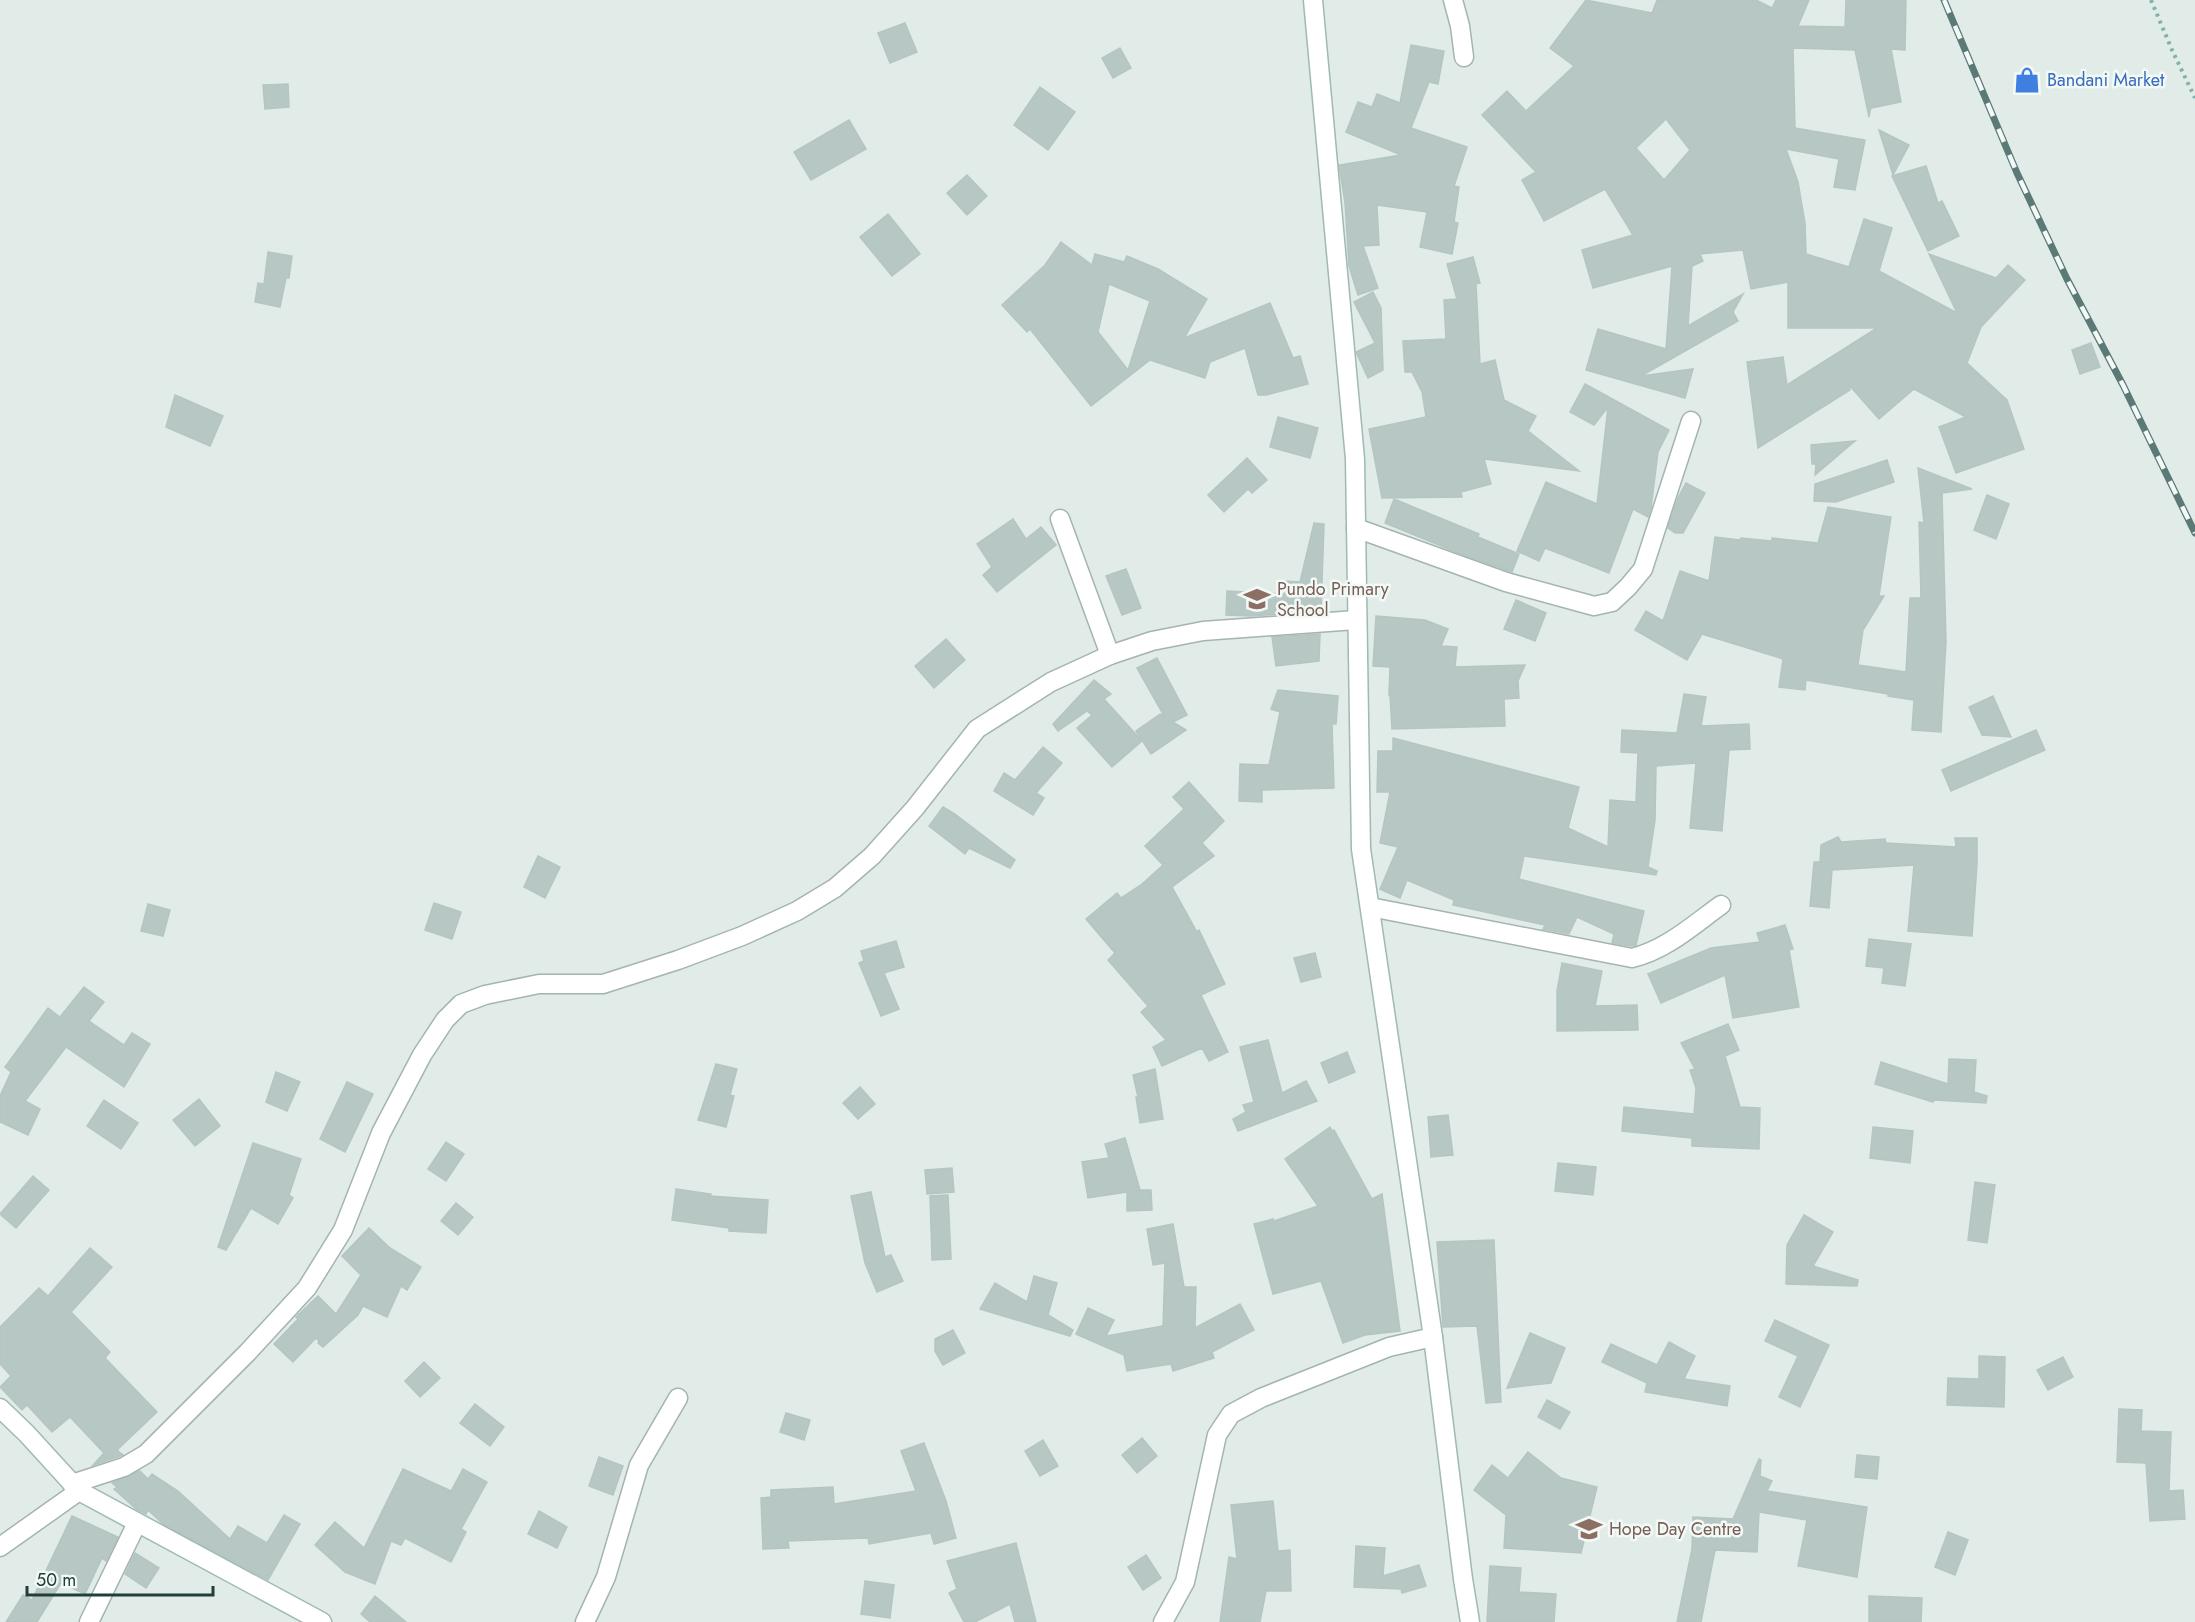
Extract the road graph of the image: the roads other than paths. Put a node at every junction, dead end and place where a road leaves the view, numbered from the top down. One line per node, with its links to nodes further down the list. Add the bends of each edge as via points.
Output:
1 (1313, 0): 6 (street, via 1355,459)
2 (1454, 0): 3 (street)
3 (1464, 57)
4 (1691, 421): 6 (street, via 1643,569 1612,602 1594,606 1506,582)
5 (1060, 519): 8 (street)
6 (1356, 528): 7 (street)
7 (1356, 620): 8 (street, via 1203,631 1152,641); 10 (street, via 1361,849)
8 (1110, 655): 14 (street, via 1051,682 977,729 872,856 835,888 797,911 689,956 603,984 539,984 484,995 461,1004 422,1055 381,1133 344,1230 307,1288 146,1454)
9 (1721, 905): 10 (street, via 1670,942 1649,954 1632,957)
10 (1370, 907): 11 (street)
11 (1433, 1337): 20 (street, via 1360,1357 1231,1414 1217,1435 1185,1582); 21 (street)
12 (678, 1398): 19 (street, via 639,1465 606,1577)
13 (0, 1408): 14 (street)
14 (76, 1487): 15 (street); 16 (street)
15 (137, 1523): 17 (street); 18 (street)
16 (0, 1547)
17 (89, 1622)
18 (322, 1622)
19 (585, 1622)
20 (1163, 1622)
21 (1470, 1622)

